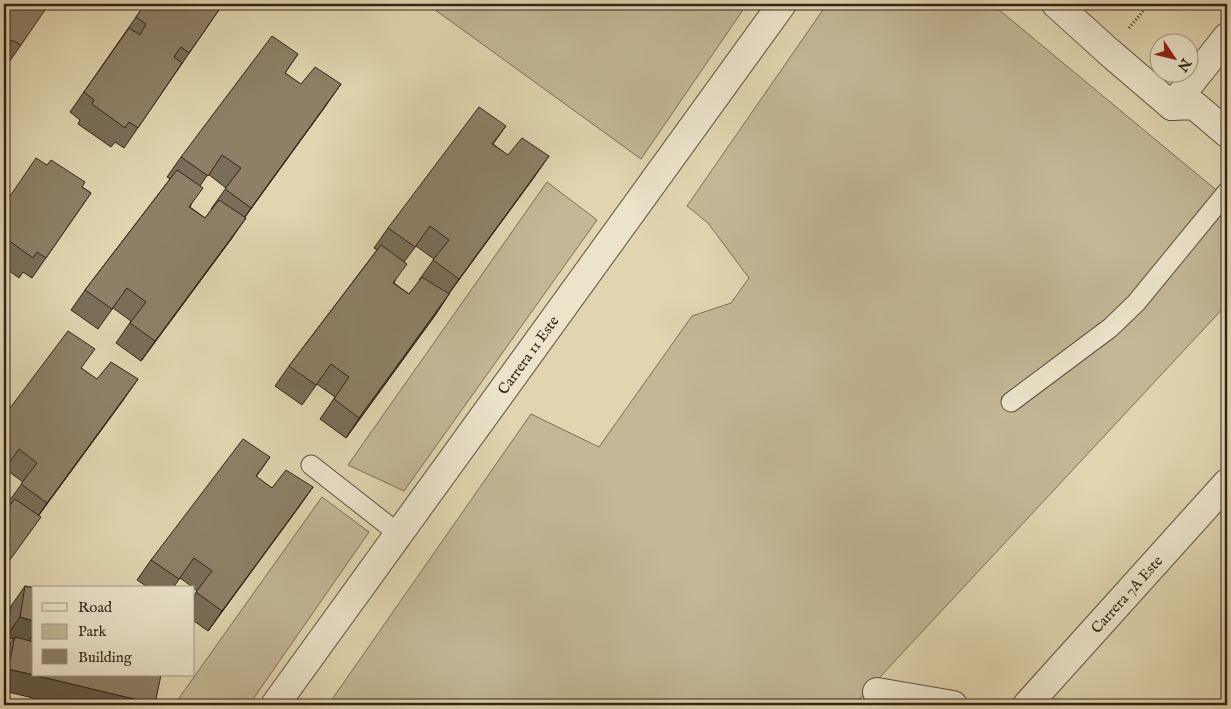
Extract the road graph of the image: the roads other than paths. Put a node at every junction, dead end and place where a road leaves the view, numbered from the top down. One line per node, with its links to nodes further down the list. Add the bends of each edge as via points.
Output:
1 (782, 4): 10 (street, Carrera 11 Este)
2 (1056, 4): 4 (street)
3 (1227, 37): 4 (street)
4 (1172, 106): 5 (street, via 1194,105)
5 (1227, 132)
6 (1227, 192): 7 (lane, via 1136,303 1110,328)
7 (1011, 402)
8 (311, 465): 10 (lane)
9 (1227, 483): 14 (street, Carrera 7A Este)
10 (399, 534): 12 (street, Carrera 11 Este)
11 (877, 692): 13 (street)
12 (275, 705)
13 (953, 705)
14 (1026, 705)

